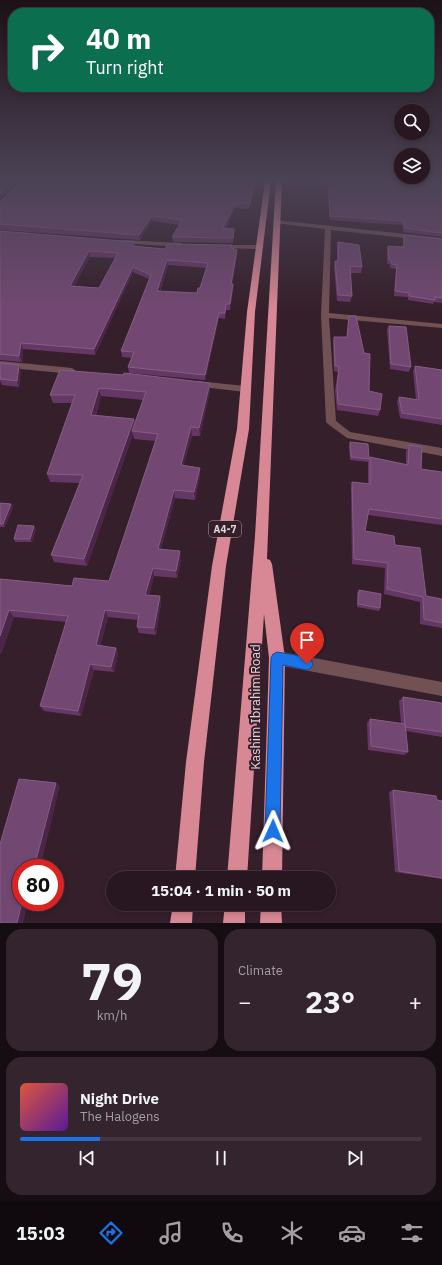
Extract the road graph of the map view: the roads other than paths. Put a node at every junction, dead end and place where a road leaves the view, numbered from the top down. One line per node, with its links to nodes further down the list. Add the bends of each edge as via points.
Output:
1 (263, 224): 9 (highway, A4-7)
2 (276, 224): 17 (highway)
3 (298, 224): 4 (street)
4 (328, 227): 5 (street); 10 (street)
5 (442, 240)
6 (114, 242): 7 (street)
7 (192, 245)
8 (215, 246): 9 (street)
9 (261, 247): 15 (highway, A4-7, via 251,312)
10 (325, 315): 11 (street); 16 (street, via 331,422 347,435)
11 (442, 326)
12 (0, 364): 13 (street)
13 (82, 372)
14 (192, 383): 15 (street)
15 (245, 389): 20 (highway, A4-7, via 243,429 219,566)
16 (442, 452)
17 (262, 536): 18 (highway, Kashim Ibrahim Road); 21 (highway)
18 (277, 658): 19 (street); 22 (highway, Kashim Ibrahim Road)
19 (442, 689)
20 (186, 871)
21 (238, 871)
22 (272, 871)
23 (182, 911): 26 (highway)
24 (235, 911): 27 (highway)
25 (271, 911): 28 (highway)
26 (181, 923)
27 (234, 923)
28 (271, 923)

